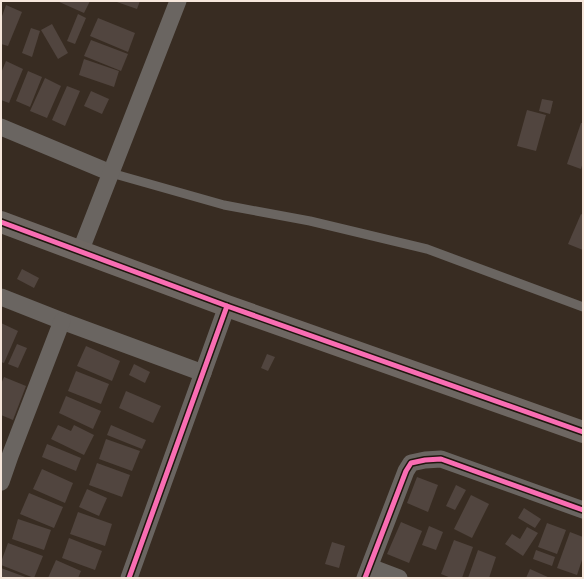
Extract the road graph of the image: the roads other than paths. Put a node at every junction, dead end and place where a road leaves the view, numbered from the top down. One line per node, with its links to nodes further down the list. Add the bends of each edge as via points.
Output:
1 (178, 1): 3 (street)
2 (1, 127): 3 (street)
3 (111, 173): 5 (street); 8 (lane, via 224,205 310,221 427,249)
4 (1, 222): 5 (street)
5 (80, 252): 7 (street)
6 (1, 297): 9 (street)
7 (227, 306): 10 (street); 11 (street)
8 (583, 307)
9 (62, 321): 10 (street); 12 (street)
10 (203, 373): 16 (street)
11 (583, 432)
12 (5, 454): 13 (street)
13 (1, 482)
14 (583, 510): 15 (street, via 441,459 411,463)
15 (367, 572): 17 (street)
16 (129, 578)
17 (399, 578)

